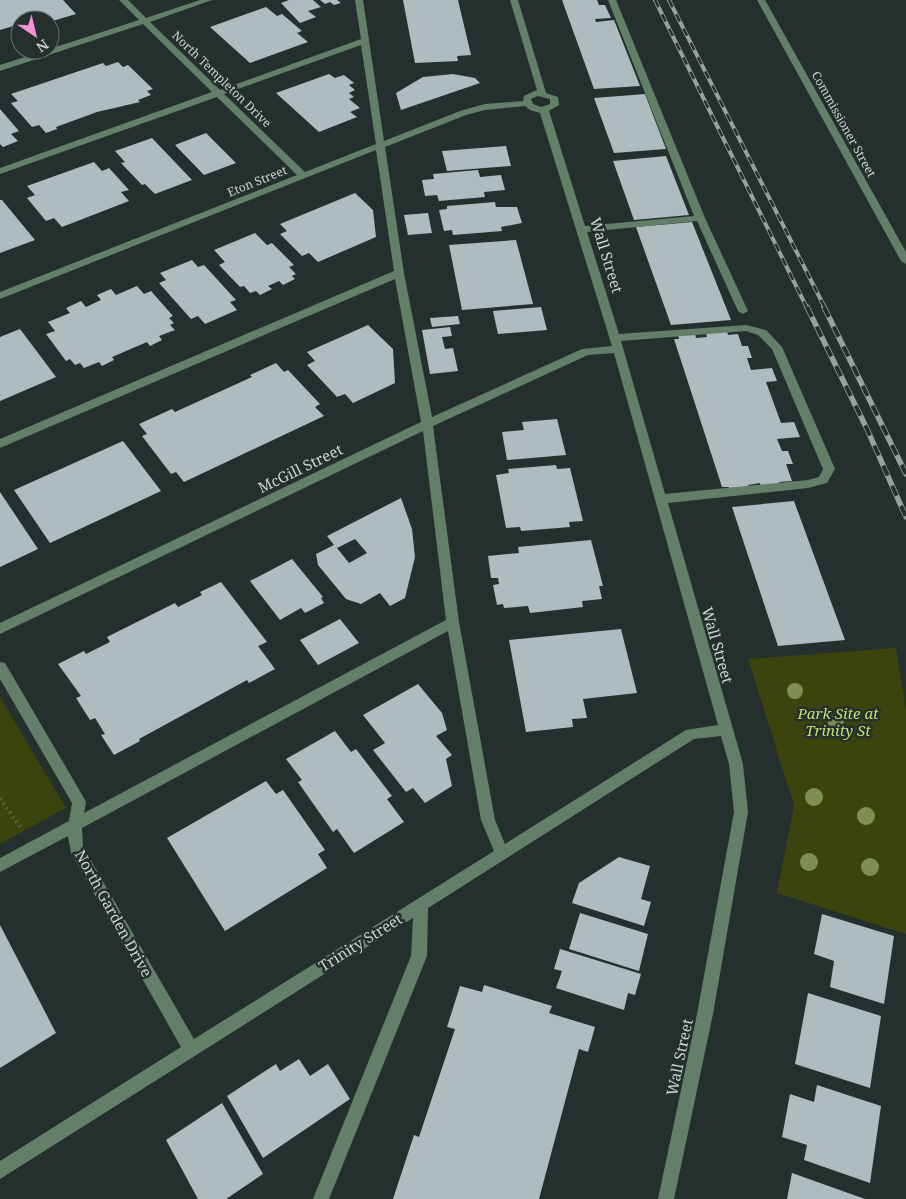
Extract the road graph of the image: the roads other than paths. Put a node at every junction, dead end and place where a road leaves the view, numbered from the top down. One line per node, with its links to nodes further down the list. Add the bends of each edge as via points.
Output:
1 (123, 0): 7 (street, North Templeton Drive)
2 (208, 0): 7 (street)
3 (359, 0): 8 (street)
4 (514, 0): 11 (street)
5 (612, 0): 17 (street)
6 (760, 0): 19 (street, Commissioner Street)
7 (145, 21): 9 (street); 10 (street, North Templeton Drive)
8 (364, 41): 10 (street); 14 (street)
9 (0, 68)
10 (220, 93): 15 (street); 16 (street, North Templeton Drive)
11 (542, 93): 12 (street, via 530,96); 13 (street, via 554,97 557,102 553,108)
12 (527, 103): 13 (street, via 535,109); 14 (street, Eton Street, via 485,107)
13 (544, 110): 18 (street, Wall Street)
14 (382, 145): 16 (street, Eton Street); 20 (street)
15 (0, 171)
16 (303, 176): 21 (street, Eton Street)
17 (700, 218): 18 (street); 22 (street)
18 (582, 228): 23 (street, Wall Street)
19 (906, 261)
20 (399, 272): 24 (street); 25 (street)
21 (0, 296)
22 (743, 311)
23 (617, 344): 24 (street, McGill Street, via 586,352); 26 (street, Wall Street); 26 (street, McGill Street, via 746,328 762,332 777,347 829,468 823,480 808,484)
24 (427, 424): 27 (street); 28 (street, McGill Street)
25 (0, 444)
26 (660, 500): 30 (street, Wall Street)
27 (453, 622): 31 (street); 32 (street, via 488,820)
28 (0, 629)
29 (0, 668): 31 (street, North Garden Drive, via 79,802)
30 (727, 729): 32 (street, Trinity Street, via 691,734); 38 (street, Wall Street, via 735,759 741,812 705,1014)
31 (75, 825): 33 (street); 35 (street, North Garden Drive, via 76,848)
32 (502, 852): 34 (street, Trinity Street)
33 (0, 865)
34 (421, 903): 35 (street, Trinity Street); 37 (street, via 418,956)
35 (191, 1049): 36 (street, Trinity Street)
36 (0, 1171)
37 (321, 1199)
38 (666, 1199)

